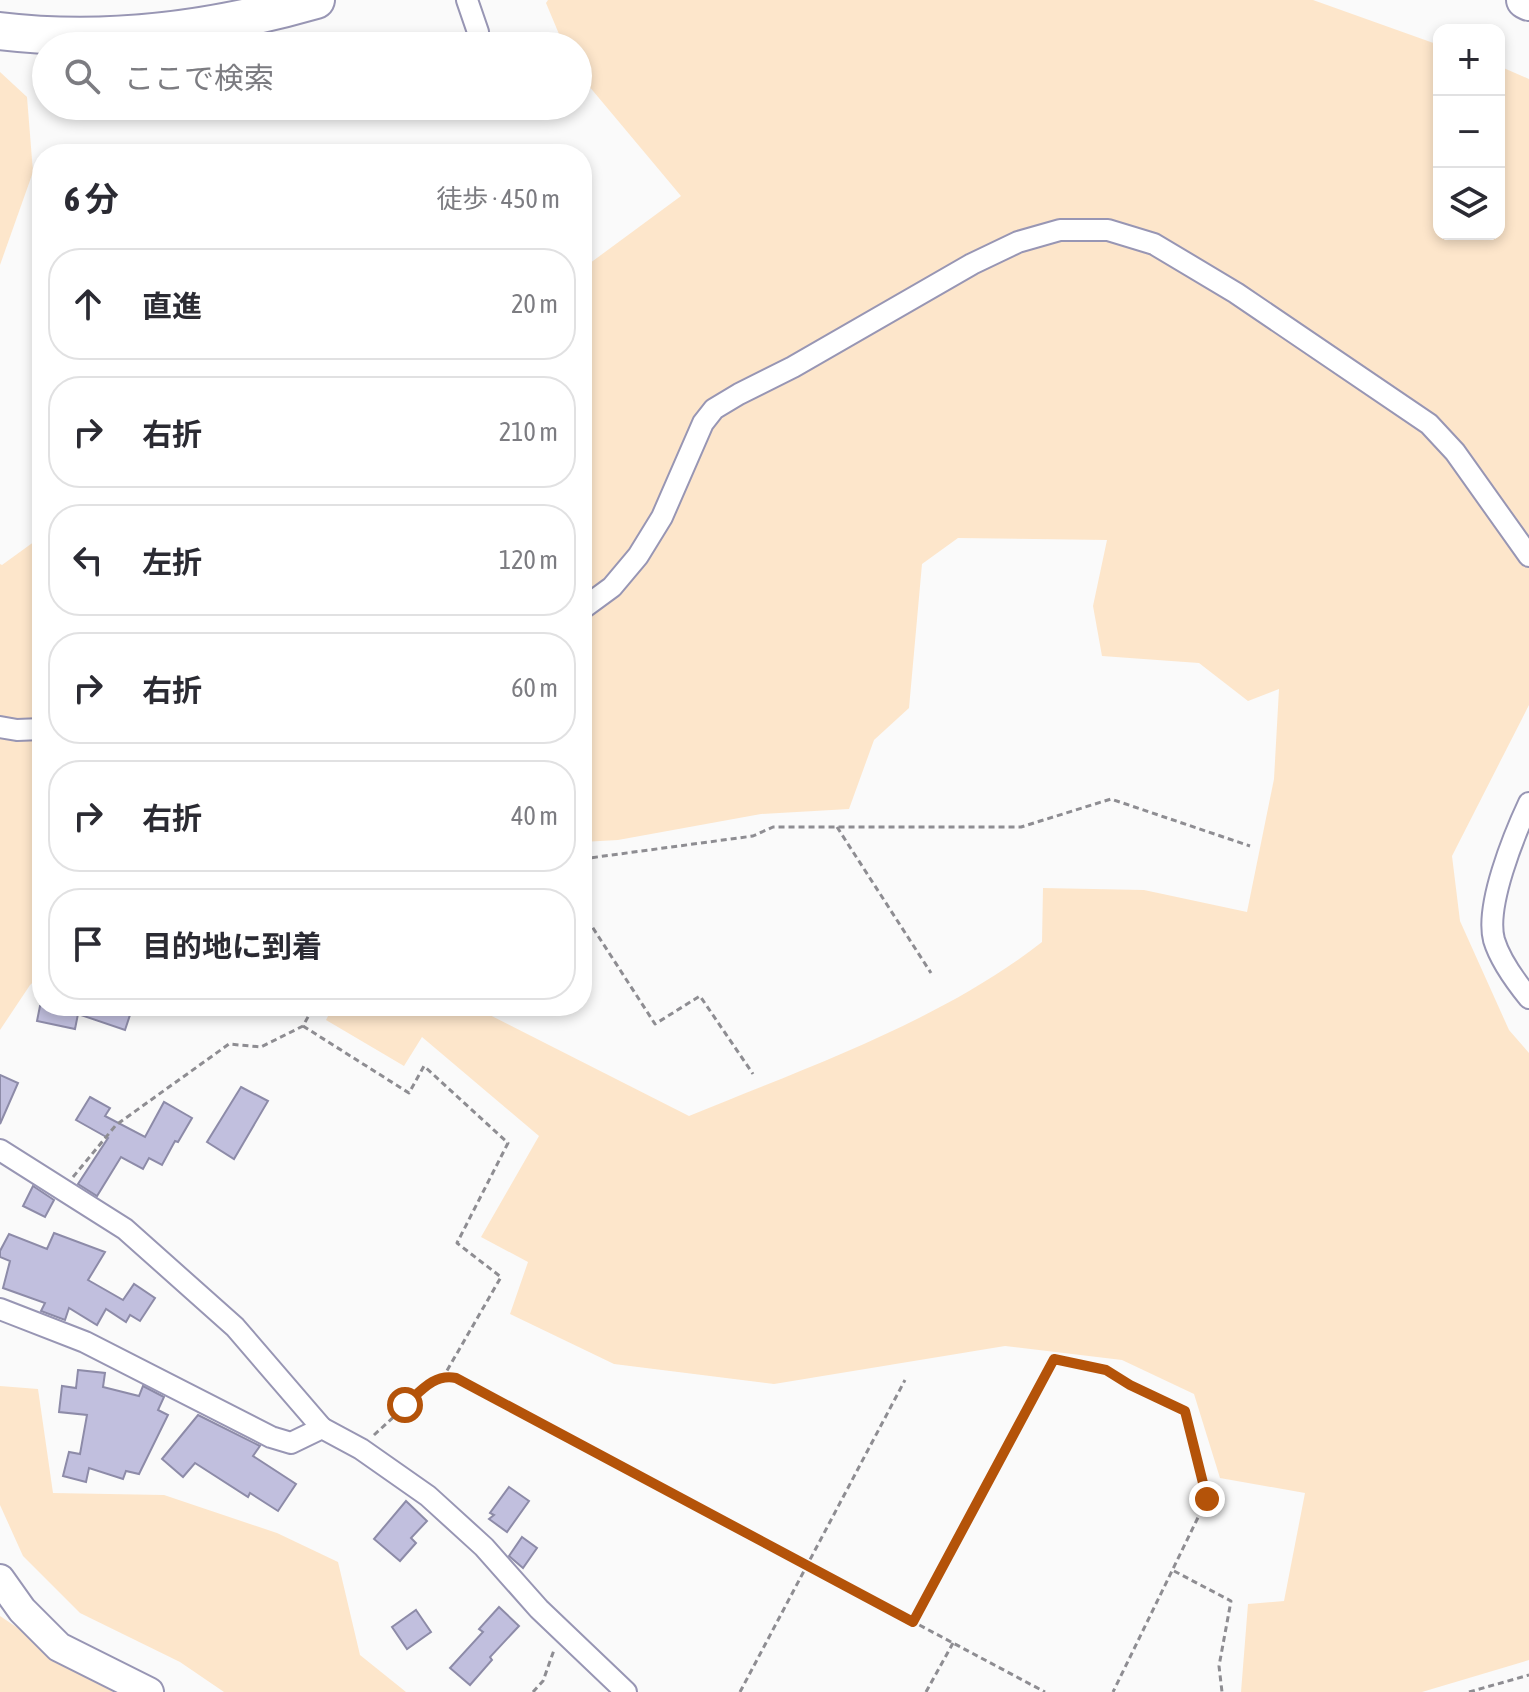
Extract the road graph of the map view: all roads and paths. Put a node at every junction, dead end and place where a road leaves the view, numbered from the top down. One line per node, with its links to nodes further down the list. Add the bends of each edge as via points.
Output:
1 (316, 0): 3 (highway)
2 (0, 31): 4 (highway)
3 (170, 32)
4 (32, 33)
5 (1529, 556): 6 (street, via 1429,424 1154,244 1108,230 1060,230 972,264 714,409 638,556)
6 (592, 602)
7 (0, 727): 8 (street)
8 (32, 729)
9 (1529, 803): 15 (street, via 1492,921 1502,958)
10 (837, 827): 11 (path, via 1021,827 1111,799); 12 (path, via 773,827 753,836); 14 (path)
11 (1250, 846)
12 (592, 858)
13 (592, 926): 18 (path, via 655,1024 700,996)
14 (931, 973)
15 (1529, 998)
16 (308, 1016): 17 (path)
17 (303, 1026): 20 (path, via 261,1047 229,1044 116,1125); 22 (path, via 409,1093 424,1066 508,1143 457,1243 501,1277)
18 (753, 1074)
19 (0, 1150): 20 (street)
20 (62, 1189): 24 (street, via 125,1229 235,1327)
21 (0, 1309): 24 (street, via 85,1342 271,1437 291,1443)
22 (444, 1375): 25 (path); 26 (path, via 489,1394)
23 (905, 1380): 26 (path)
24 (322, 1428): 25 (street)
25 (361, 1449): 30 (street, via 428,1496)
26 (807, 1565): 29 (path); 36 (path)
27 (1174, 1571): 29 (path, via 1207,1499 1185,1411 1106,1370 1054,1359); 39 (path); 40 (path, via 1231,1601 1219,1666)
28 (0, 1579): 33 (street, via 59,1647)
29 (913, 1622): 31 (path)
30 (561, 1630): 34 (path, via 543,1681); 35 (street)
31 (953, 1643): 37 (path); 38 (path)
32 (1529, 1675): 41 (path)
33 (149, 1692)
34 (533, 1692)
35 (626, 1692)
36 (740, 1692)
37 (926, 1692)
38 (1045, 1692)
39 (1113, 1692)
40 (1222, 1692)
41 (1469, 1692)

